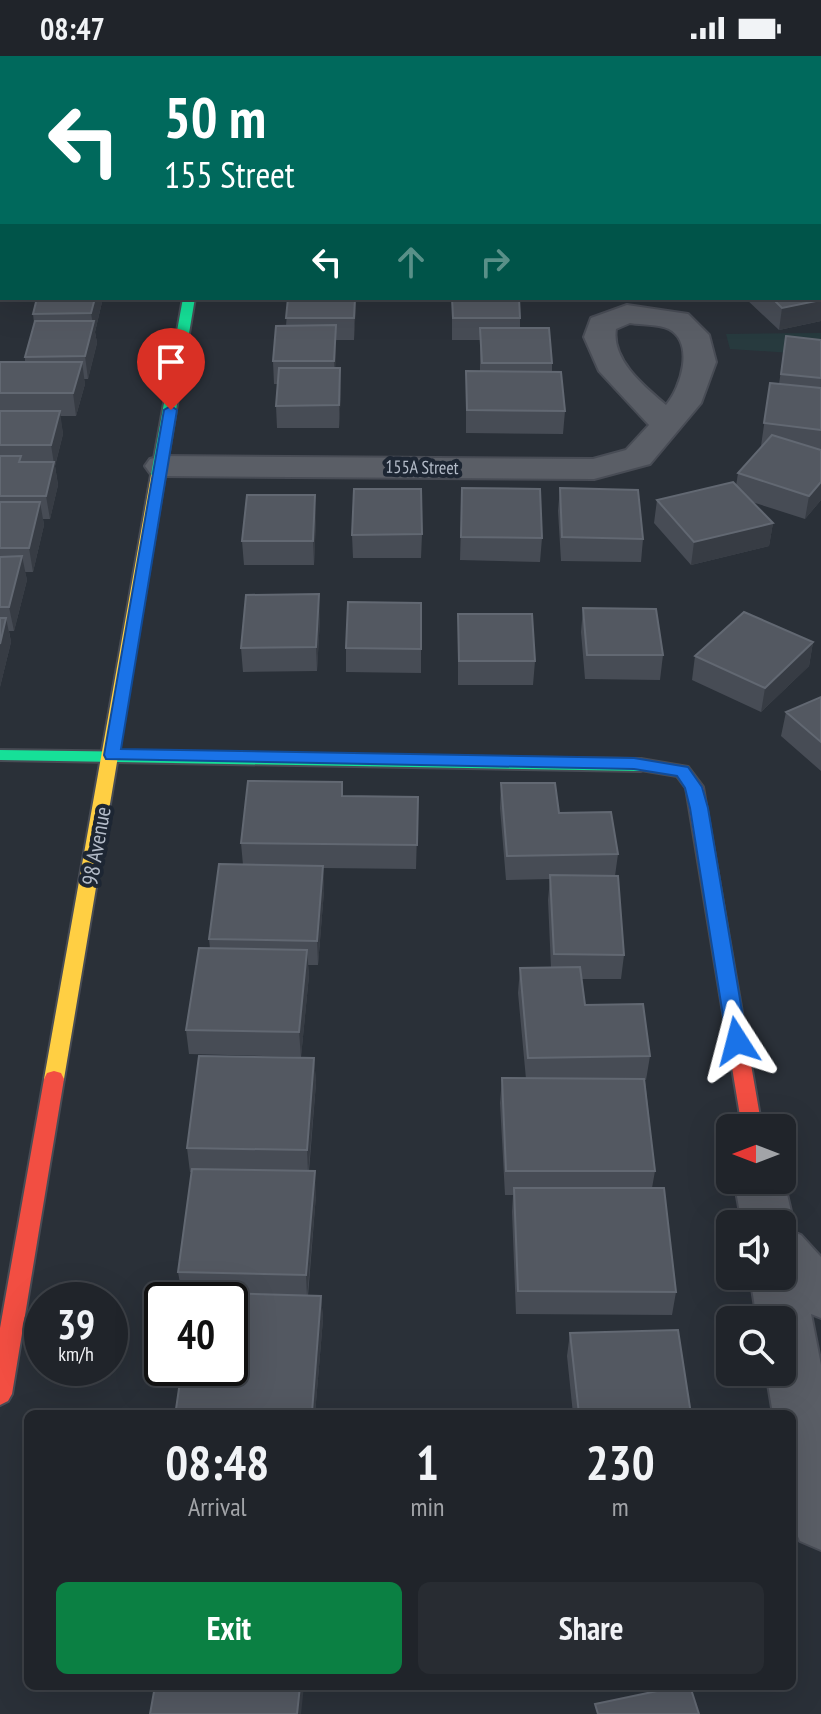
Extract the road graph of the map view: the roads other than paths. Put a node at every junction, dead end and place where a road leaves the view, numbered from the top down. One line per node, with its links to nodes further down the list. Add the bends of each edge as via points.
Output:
1 (189, 300): 3 (street, 98 Avenue)
2 (667, 424): 3 (street, 155A Street, via 638,457 594,469)
3 (162, 466): 5 (street, 98 Avenue)
4 (0, 755): 5 (street)
5 (112, 755): 6 (street, via 634,764 682,771 694,787 699,808); 10 (street, 98 Avenue)
6 (750, 1114)
7 (796, 1266): 9 (street)
8 (780, 1290): 11 (street)
9 (821, 1294)
10 (0, 1394)
11 (821, 1521)

